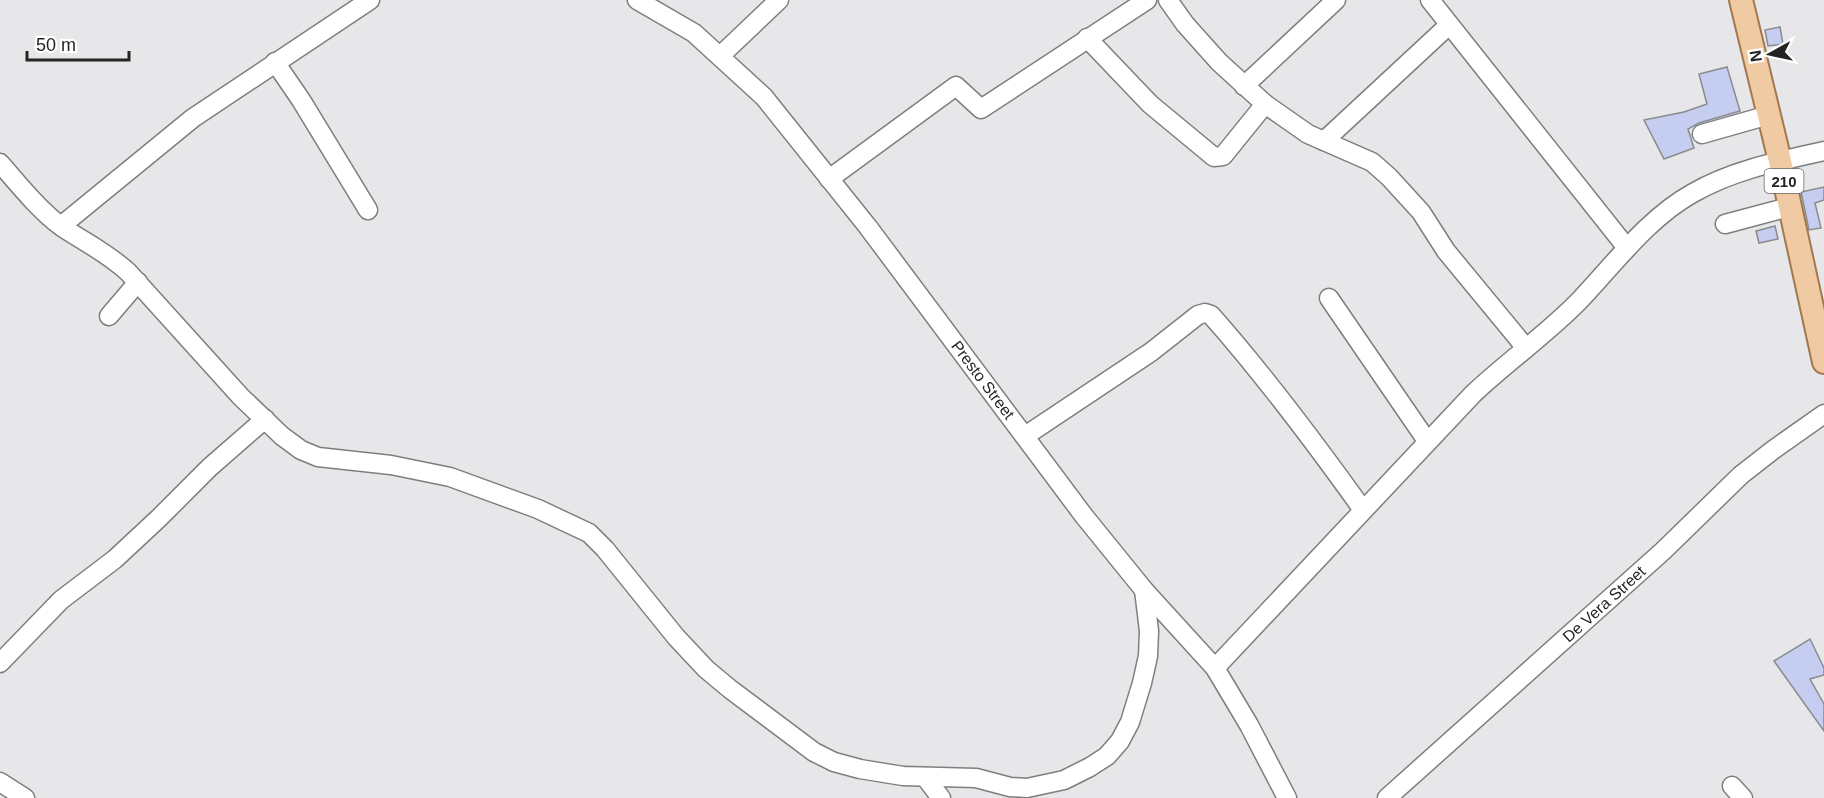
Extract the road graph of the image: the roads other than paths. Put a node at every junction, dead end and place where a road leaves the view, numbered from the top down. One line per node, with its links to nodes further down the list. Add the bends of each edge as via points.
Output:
1 (370, 0): 12 (street)
2 (637, 0): 11 (street, Presto Street, via 694,33)
3 (778, 0): 11 (street)
4 (1147, 0): 10 (street)
5 (1168, 0): 13 (street)
6 (1336, 0): 13 (street)
7 (1430, 0): 9 (street)
8 (1742, 0): 15 (main road, 210)
9 (1449, 25): 17 (street); 26 (street)
10 (1087, 38): 14 (street, via 1150,104 1214,157 1223,156); 21 (street, via 981,109 956,87)
11 (720, 56): 21 (street, Presto Street, via 764,97)
12 (275, 62): 23 (street); 25 (street, via 193,118)
13 (1244, 86): 14 (street)
14 (1264, 104): 17 (street)
15 (1769, 115): 16 (street); 19 (main road, 210)
16 (1702, 134)
17 (1324, 141): 30 (street, via 1372,162 1401,188 1446,251)
18 (1824, 151): 19 (street)
19 (1780, 161): 22 (main road, 210); 26 (street, via 1724,178 1693,193)
20 (0, 163): 25 (street)
21 (829, 179): 34 (street, Presto Street)
22 (1789, 207): 24 (street); 31 (main road, 210)
23 (368, 210)
24 (1725, 224)
25 (61, 226): 27 (street, via 110,255)
26 (1627, 248): 30 (street, via 1579,300)
27 (138, 282): 29 (street); 33 (street)
28 (1329, 298): 35 (street)
29 (109, 316)
30 (1526, 348): 35 (street, via 1473,393)
31 (1824, 362)
32 (1824, 414): 45 (street, De Vera Street, via 1741,475 1654,559)
33 (265, 419): 38 (street, via 115,559 61,600); 40 (street, via 301,450 318,457 391,465 450,477 538,509 589,533 706,669 814,752 860,769)
34 (1025, 436): 36 (street, via 1151,352 1198,315 1207,313 1232,338); 37 (street, Presto Street)
35 (1427, 441): 36 (street)
36 (1363, 510): 39 (street)
37 (1144, 590): 39 (street, Presto Street); 40 (street, via 1149,631 1142,683 1130,722 1107,756 1064,780 1027,788 976,778)
38 (0, 663)
39 (1215, 668): 44 (street, Presto Street)
40 (925, 777): 43 (street)
41 (0, 782): 42 (street)
42 (25, 798)
43 (941, 798)
44 (1287, 798)
45 (1387, 798)

